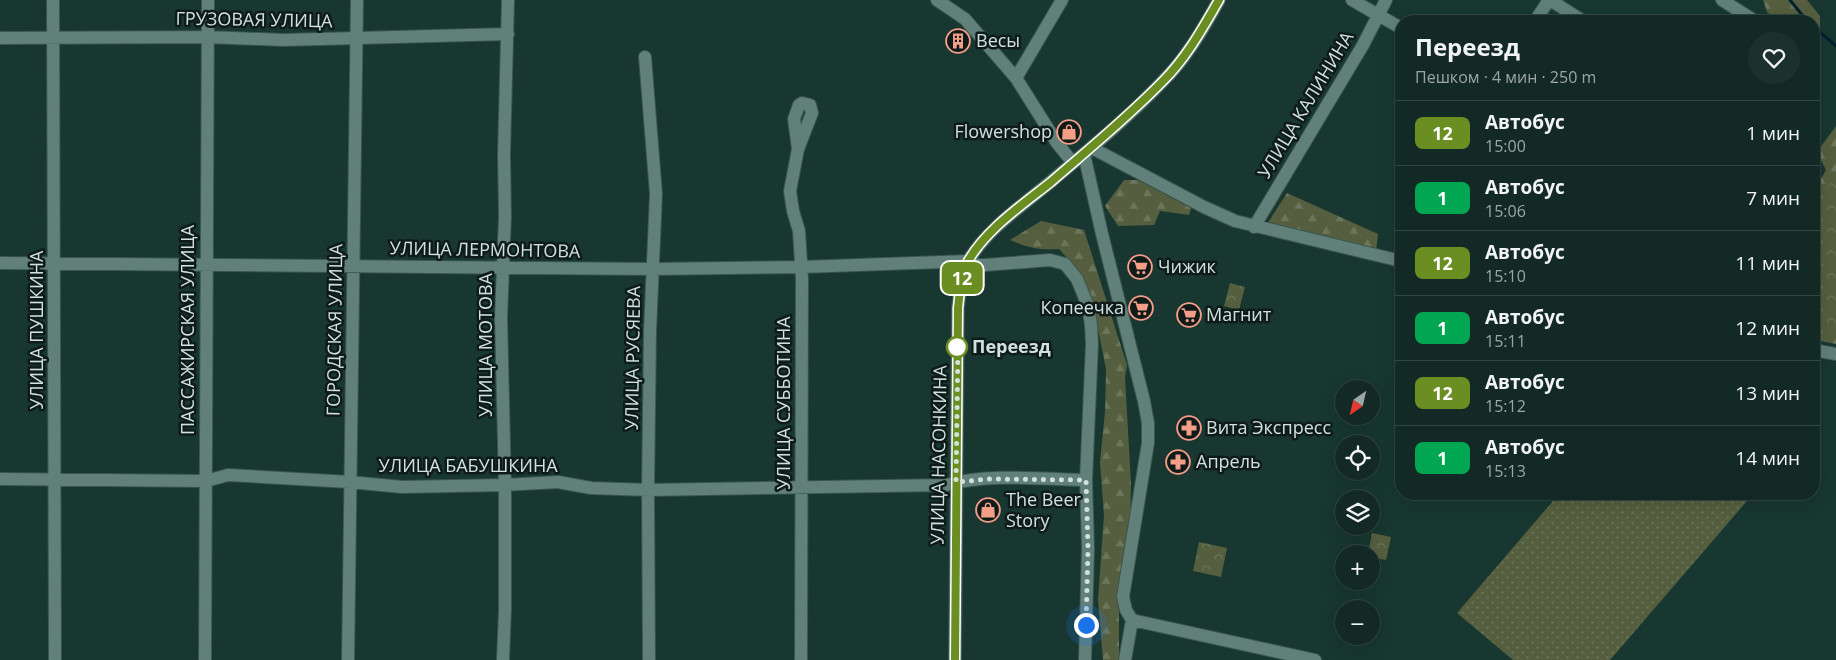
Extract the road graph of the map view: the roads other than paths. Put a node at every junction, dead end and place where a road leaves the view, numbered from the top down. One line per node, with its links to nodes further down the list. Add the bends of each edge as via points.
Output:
1 (53, 0): 20 (street, УЛИЦА ПУШКИНА)
2 (208, 0): 18 (street, ПАССАЖИРСКАЯ УЛИЦА)
3 (357, 0): 21 (street, ГОРОДСКАЯ УЛИЦА)
4 (508, 0): 17 (street, УЛИЦА МОТОВА)
5 (937, 0): 23 (street, via 965,19)
6 (1062, 0): 23 (street)
7 (1219, 0): 25 (street, УЛИЦА НАСОНКИНА, via 1198,37 1163,82)
8 (1352, 0): 12 (street)
9 (1386, 0): 12 (street, УЛИЦА КАЛИНИНА)
10 (1549, 0): 13 (street); 14 (street)
11 (1722, 0): 15 (street)
12 (1377, 14): 16 (street); 27 (street, УЛИЦА КАЛИНИНА, via 1363,45)
13 (1539, 15)
14 (1573, 15)
15 (1746, 15)
16 (1395, 24)
17 (508, 34): 21 (street, ГРУЗОВАЯ УЛИЦА); 35 (street, УЛИЦА МОТОВА)
18 (207, 37): 20 (street, ГРУЗОВАЯ УЛИЦА); 21 (street, ГРУЗОВАЯ УЛИЦА); 32 (street, ПАССАЖИРСКАЯ УЛИЦА)
19 (0, 38): 20 (street, ГРУЗОВАЯ УЛИЦА)
20 (53, 38): 30 (street, УЛИЦА ПУШКИНА)
21 (357, 38): 33 (street, ГОРОДСКАЯ УЛИЦА)
22 (646, 57): 36 (street, УЛИЦА РУСЯЕВА, via 656,194)
23 (1016, 78): 26 (street)
24 (798, 149): 34 (street, УЛИЦА СУББОТИНА, via 790,191 799,231)
25 (1088, 151): 26 (street, УЛИЦА НАСОНКИНА); 27 (street, via 1204,207); 48 (street, via 1102,234 1148,423 1148,443 1123,597)
26 (1073, 163): 31 (street, УЛИЦА НАСОНКИНА, via 993,232)
27 (1254, 227): 28 (street)
28 (1395, 261)
29 (0, 262): 30 (street, УЛИЦА ЛЕРМОНТОВА)
30 (54, 262): 32 (street, УЛИЦА ЛЕРМОНТОВА); 41 (street, УЛИЦА ПУШКИНА)
31 (968, 263): 34 (street, УЛИЦА ЛЕРМОНТОВА); 40 (street, УЛИЦА ЛЕРМОНТОВА, via 985,266 1050,260 1065,264 1077,279 1088,306 1092,344); 44 (street, УЛИЦА НАСОНКИНА, via 962,278 958,308)
32 (206, 265): 33 (street, УЛИЦА ЛЕРМОНТОВА); 42 (street, ПАССАЖИРСКАЯ УЛИЦА)
33 (354, 265): 35 (street, УЛИЦА ЛЕРМОНТОВА); 43 (street, ГОРОДСКАЯ УЛИЦА)
34 (802, 267): 36 (street, УЛИЦА ЛЕРМОНТОВА); 46 (street, УЛИЦА СУББОТИНА)
35 (504, 268): 36 (street, УЛИЦА ЛЕРМОНТОВА); 45 (street, УЛИЦА МОТОВА, via 501,318)
36 (652, 269): 47 (street, УЛИЦА РУСЯЕВА)
37 (1820, 351): 38 (street)
38 (1836, 354)
39 (0, 479): 41 (street, УЛИЦА БАБУШКИНА)
40 (1086, 480): 44 (street, УЛИЦА БАБУШКИНА); 56 (street, УЛИЦА ЛЕРМОНТОВА)
41 (54, 481): 42 (street, УЛИЦА БАБУШКИНА); 49 (street, УЛИЦА ПУШКИНА)
42 (206, 481): 43 (street, УЛИЦА БАБУШКИНА, via 228,476); 50 (street, ПАССАЖИРСКАЯ УЛИЦА)
43 (350, 482): 45 (street, УЛИЦА БАБУШКИНА, via 402,487); 51 (street, ГОРОДСКАЯ УЛИЦА)
44 (956, 482): 46 (street, УЛИЦА БАБУШКИНА, via 946,486); 55 (street, УЛИЦА НАСОНКИНА)
45 (505, 485): 47 (street, УЛИЦА БАБУШКИНА, via 558,482 591,488); 52 (street, УЛИЦА МОТОВА)
46 (802, 487): 47 (street, УЛИЦА БАБУШКИНА); 54 (street, УЛИЦА СУББОТИНА)
47 (648, 490): 53 (street, УЛИЦА РУСЯЕВА)
48 (1132, 620): 57 (street); 58 (street)
49 (55, 660)
50 (205, 660)
51 (348, 660)
52 (502, 660)
53 (650, 660)
54 (801, 660)
55 (955, 660)
56 (1085, 660)
57 (1125, 660)
58 (1315, 660)

